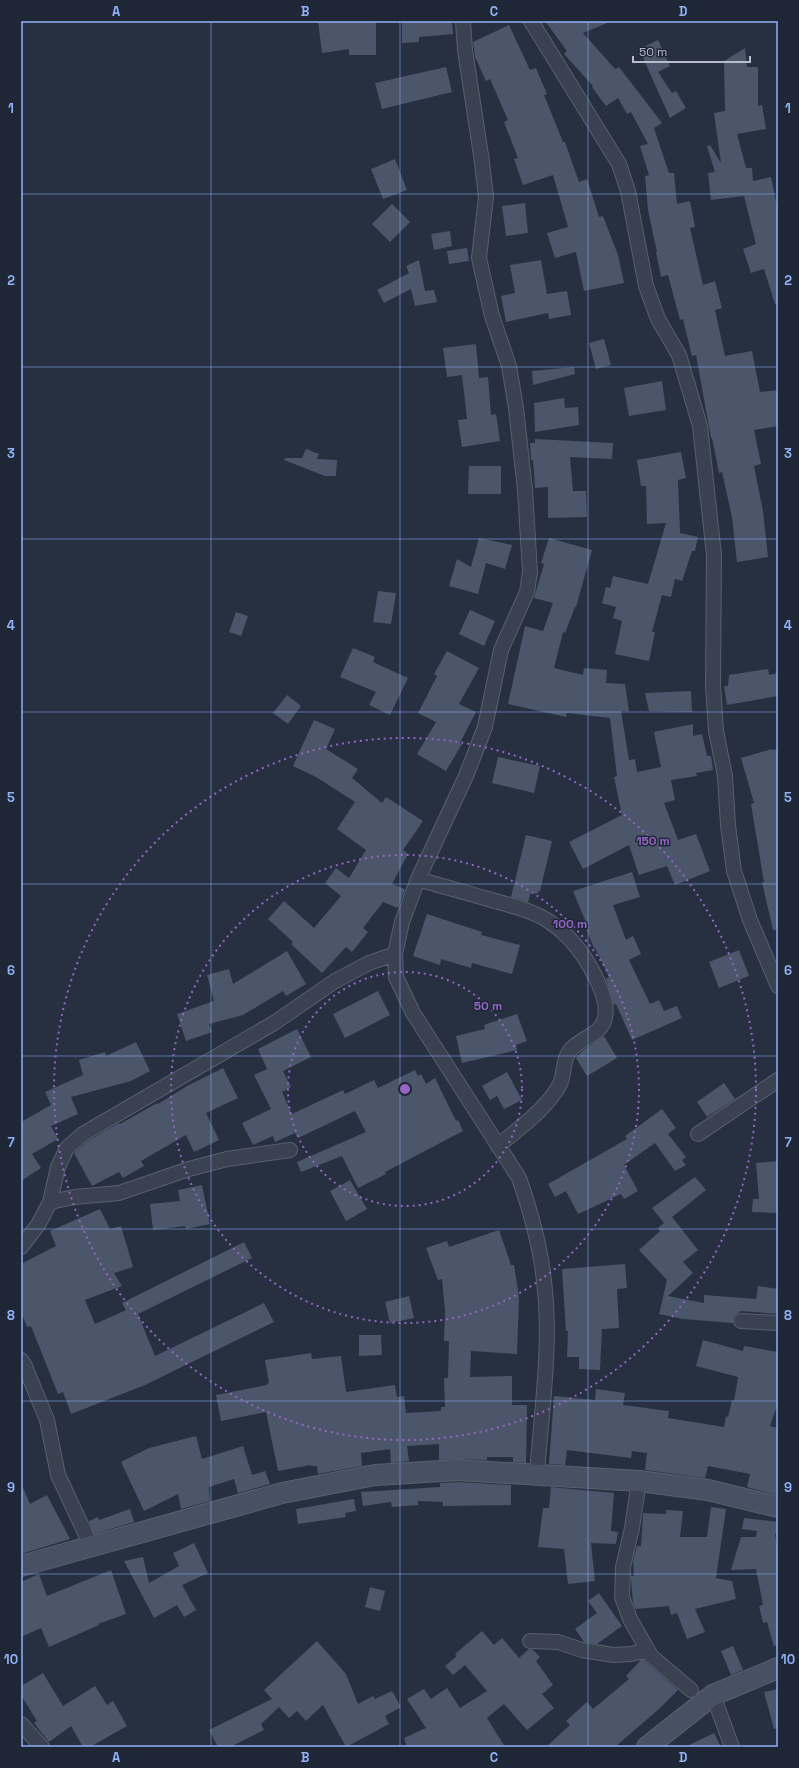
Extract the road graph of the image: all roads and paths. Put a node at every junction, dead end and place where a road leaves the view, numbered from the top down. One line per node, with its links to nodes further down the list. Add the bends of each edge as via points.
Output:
1 (462, 21): 3 (street, via 486,197 479,258 492,316 509,366 516,408 526,490 530,572 527,592 501,650 485,727 466,776)
2 (531, 21): 5 (street, via 619,164 628,191 646,286 658,319 679,355 700,426 714,555 713,686 716,724 726,776 728,825 734,871 750,920)
3 (418, 879): 4 (street, via 402,922); 8 (street, via 529,911 551,922 570,938 590,964 601,990 606,1010 604,1022 594,1033 574,1045 569,1052 564,1062 562,1080 546,1104)
4 (395, 954): 8 (street, via 396,977 413,1013); 10 (street, via 369,963 336,981 274,1023 83,1134 67,1148 58,1167)
5 (778, 986)
6 (778, 1080): 7 (street)
7 (698, 1134)
8 (498, 1146): 15 (street, via 519,1178 528,1203 538,1243 545,1291 547,1336)
9 (290, 1150): 10 (street, via 227,1159 119,1193)
10 (50, 1202): 11 (street, via 38,1225)
11 (21, 1247)
12 (740, 1321): 13 (street)
13 (778, 1323)
14 (21, 1360): 18 (street, via 47,1420 58,1475)
15 (537, 1474): 16 (street); 18 (street, via 458,1470 375,1475 282,1493)
16 (639, 1481): 17 (street, via 708,1490); 21 (street, via 623,1568 622,1597 630,1619)
17 (778, 1507)
18 (89, 1547): 19 (street)
19 (21, 1566)
20 (530, 1641): 21 (street, via 558,1642 582,1650 614,1655)
21 (648, 1650): 23 (street)
22 (778, 1668): 24 (street)
23 (691, 1690)
24 (713, 1695): 27 (street); 28 (street)
25 (21, 1724): 26 (street)
26 (42, 1747)
27 (647, 1747)
28 (732, 1747)

